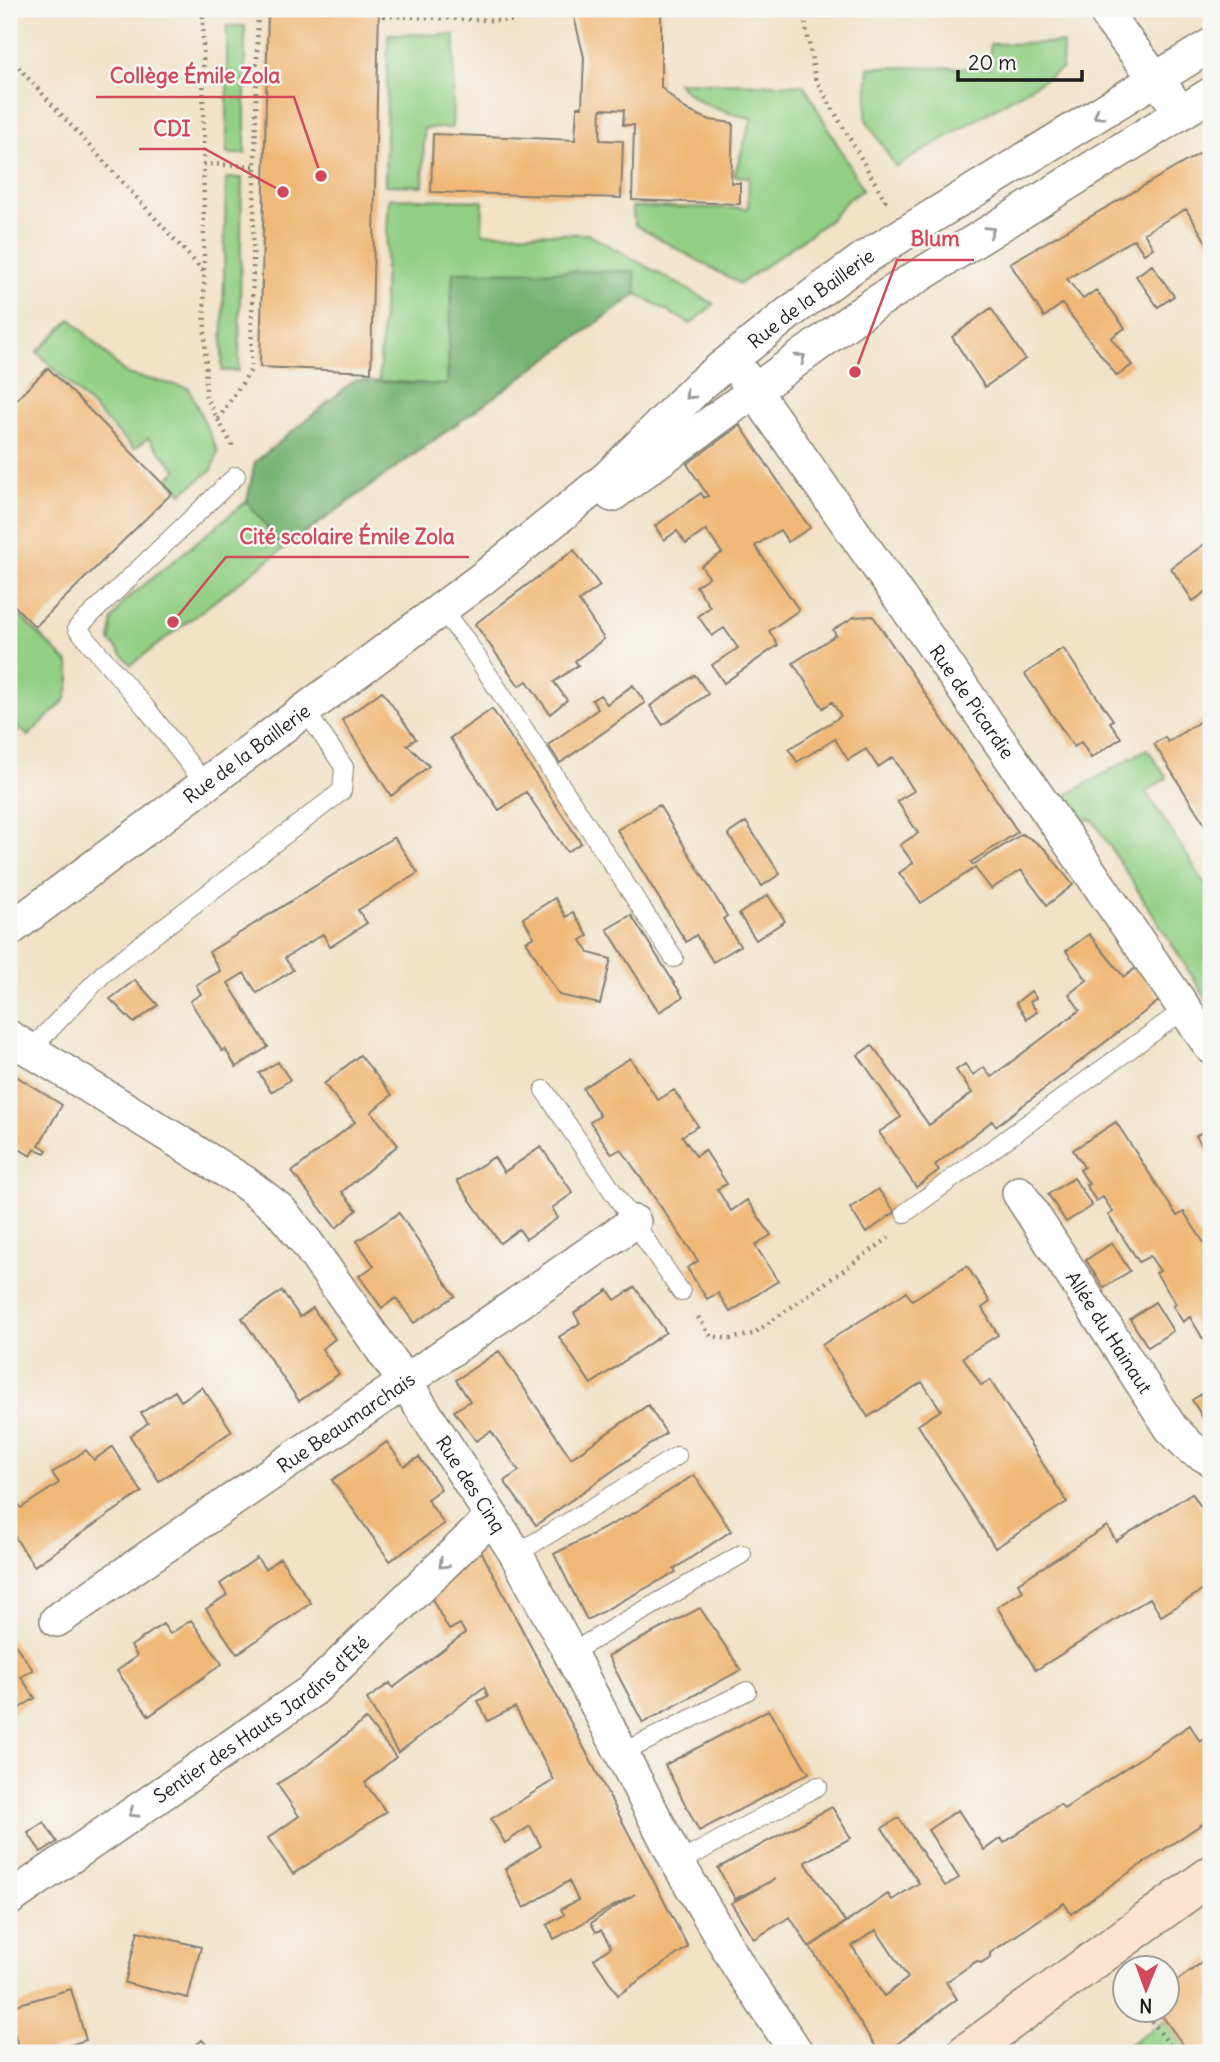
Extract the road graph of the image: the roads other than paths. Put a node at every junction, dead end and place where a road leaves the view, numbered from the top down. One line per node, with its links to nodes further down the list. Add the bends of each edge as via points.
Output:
1 (1105, 9): 3 (street)
2 (1211, 46): 3 (street, Rue de la Baillerie)
3 (1157, 79): 5 (street); 6 (street, Rue de la Baillerie, one-way to 6, via 866,257)
4 (1211, 94): 5 (street, Rue de la Baillerie)
5 (1182, 113): 7 (street, Rue de la Baillerie, one-way to 5, via 872,305)
6 (731, 359): 7 (street, Rue de Picardie); 9 (street, Rue de la Baillerie, one-way to 9, via 608,477)
7 (754, 392): 9 (street, Rue de la Baillerie, via 615,493); 15 (street, Rue de Picardie)
8 (236, 476): 12 (lane, via 77,628)
9 (484, 578): 10 (street, Rue de la Baillerie)
10 (441, 609): 11 (street, Rue de la Baillerie); 14 (lane)
11 (305, 710): 12 (street, Rue de la Baillerie); 16 (lane, via 344,767 342,791)
12 (205, 783): 13 (street, Rue de la Baillerie)
13 (9, 930)
14 (674, 958)
15 (1185, 1009): 17 (street, Rue de Picardie); 20 (lane)
16 (19, 1043): 23 (street, Rue des Cinq, via 244,1182 279,1209)
17 (1211, 1047)
18 (544, 1090): 21 (lane)
19 (1019, 1193): 25 (street, Allée du Hainaut, via 1171,1428 1180,1440)
20 (905, 1213)
21 (634, 1222): 22 (lane); 23 (street, Rue Beaumarchais)
22 (681, 1292)
23 (405, 1382): 26 (street, Rue des Cinq); 29 (street, Rue Beaumarchais)
24 (677, 1456): 27 (lane)
25 (1211, 1459)
26 (492, 1517): 27 (street, Rue des Cinq); 36 (street, Sentier des Hauts Jardins d'Eté, one-way to 36, via 313,1690)
27 (516, 1554): 30 (street, Rue des Cinq)
28 (742, 1554): 30 (lane)
29 (57, 1620)
30 (570, 1653): 32 (street, Rue des Cinq)
31 (747, 1690): 32 (lane)
32 (622, 1753): 34 (street, Rue des Cinq)
33 (818, 1786): 34 (lane)
34 (678, 1863): 37 (street, Rue des Cinq, via 739,1967)
35 (1211, 1874): 38 (main road)
36 (9, 1899)
37 (797, 2053)
38 (966, 2053)

